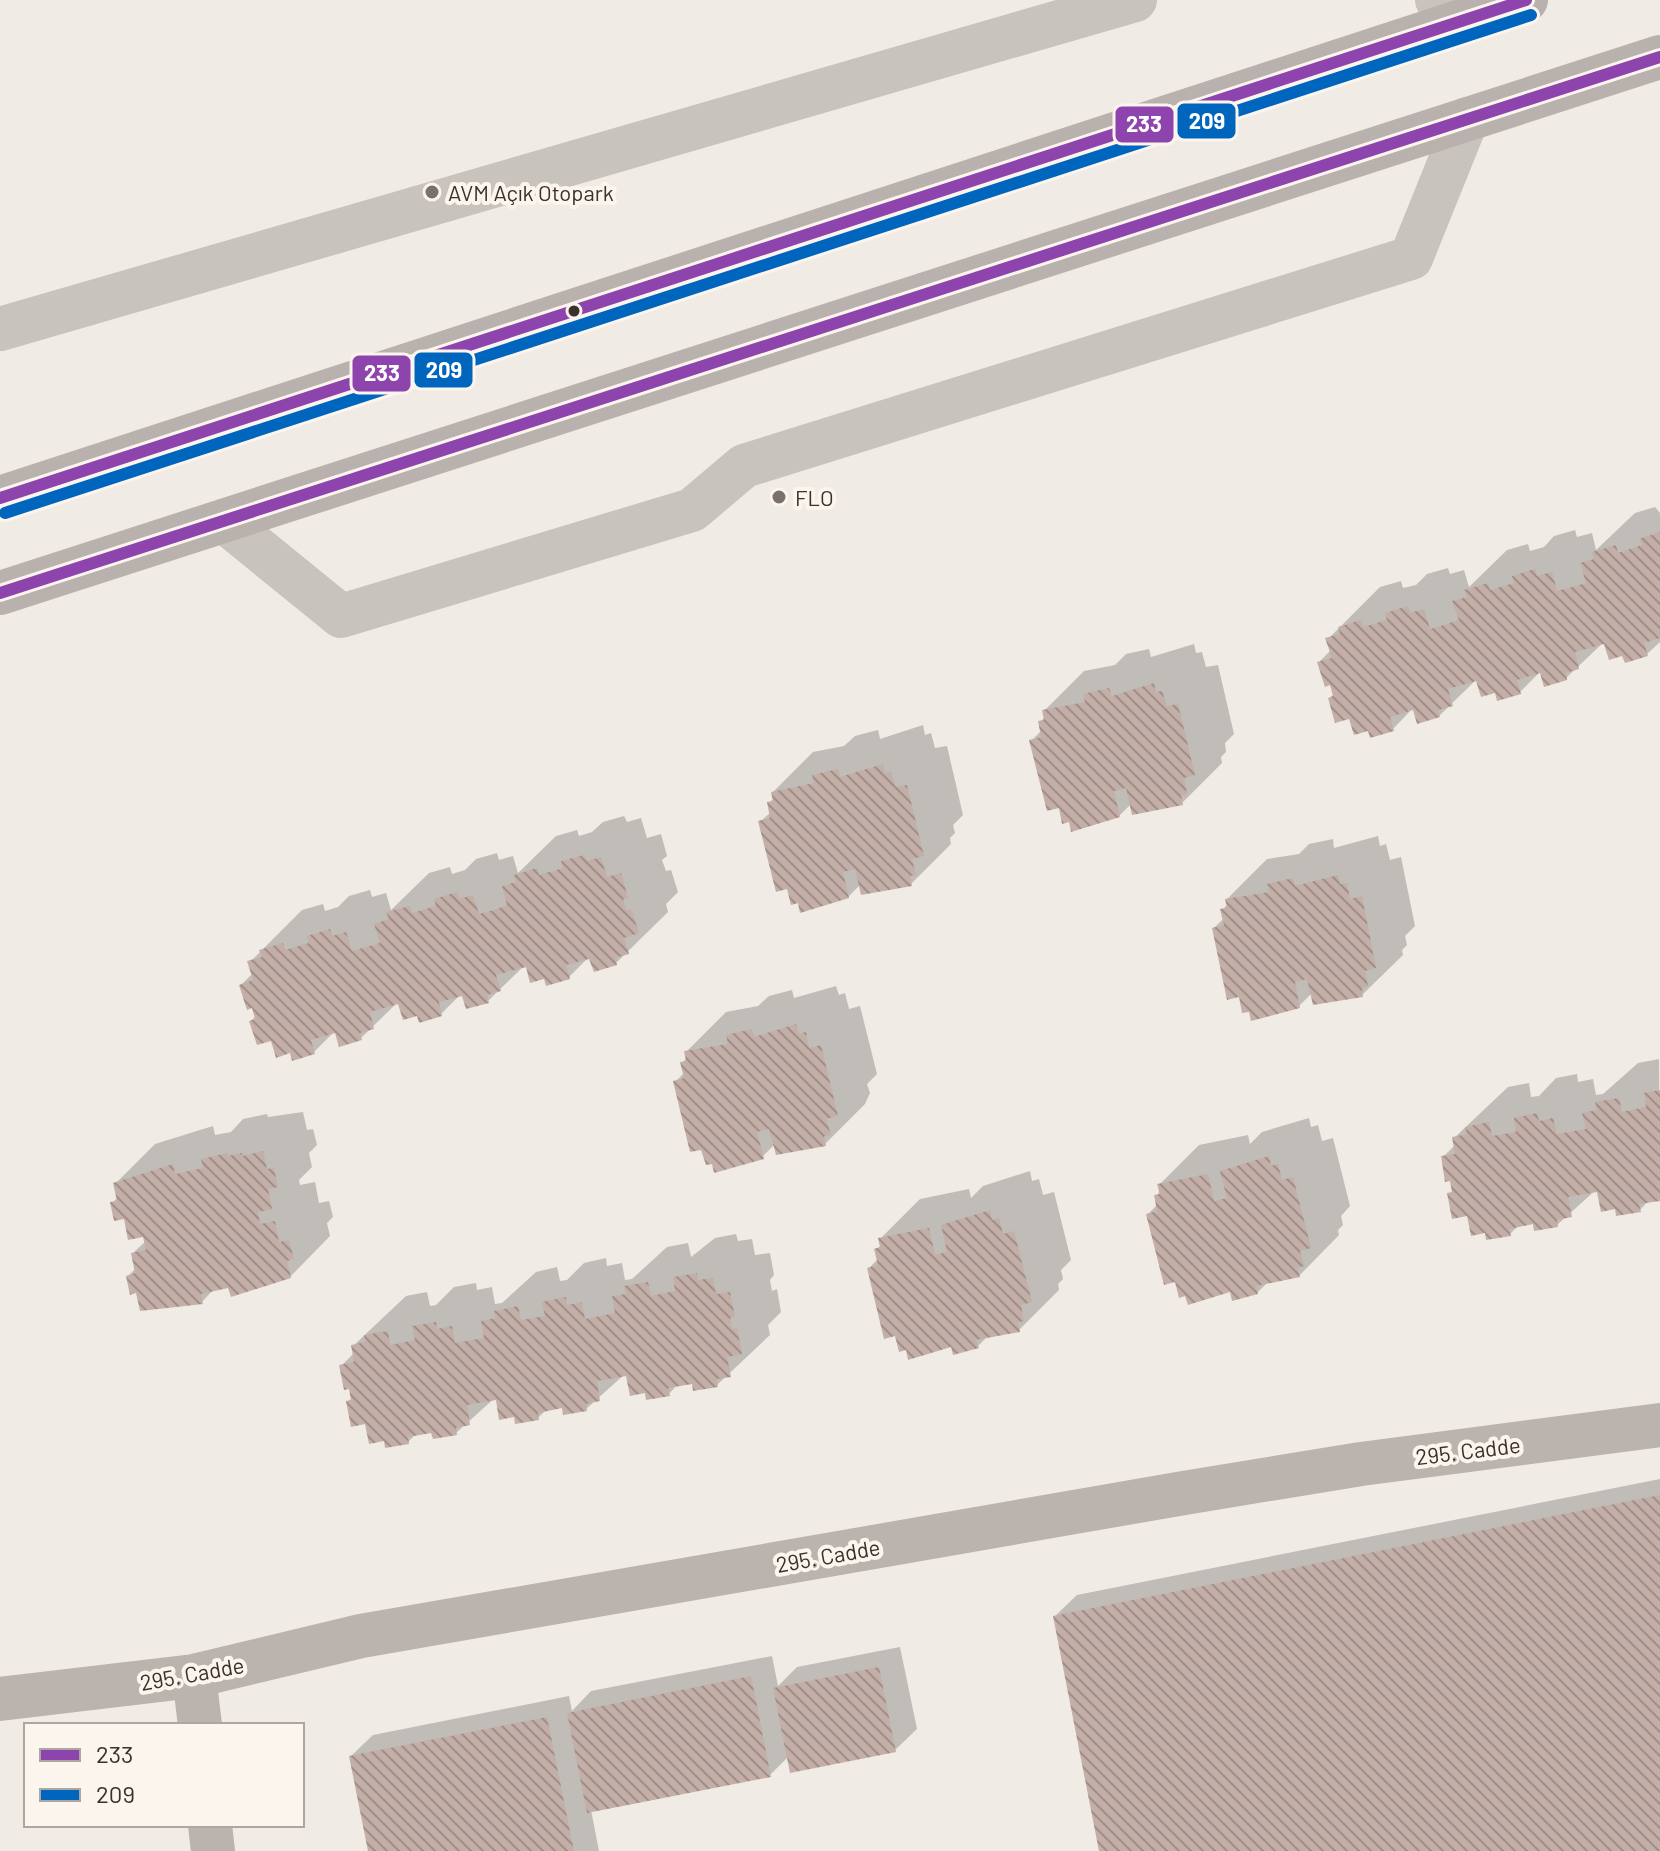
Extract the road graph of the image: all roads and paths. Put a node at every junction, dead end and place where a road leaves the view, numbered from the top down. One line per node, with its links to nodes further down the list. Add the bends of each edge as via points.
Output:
1 (1135, 0): 6 (street)
2 (1526, 0): 3 (main road)
3 (1454, 9): 7 (main road)
4 (1660, 57): 5 (main road)
5 (1467, 119): 8 (main road); 8 (street, via 1411,258 744,466 692,510 341,616)
6 (0, 329)
7 (0, 498)
8 (224, 521): 9 (main road)
9 (0, 593)
10 (1660, 1425): 11 (street, 295. Cadde, via 1184,1493 361,1636)
11 (194, 1676): 12 (street, 295. Cadde); 13 (street)
12 (0, 1699)
13 (200, 1723)
14 (210, 1827): 15 (street)
15 (213, 1851)

